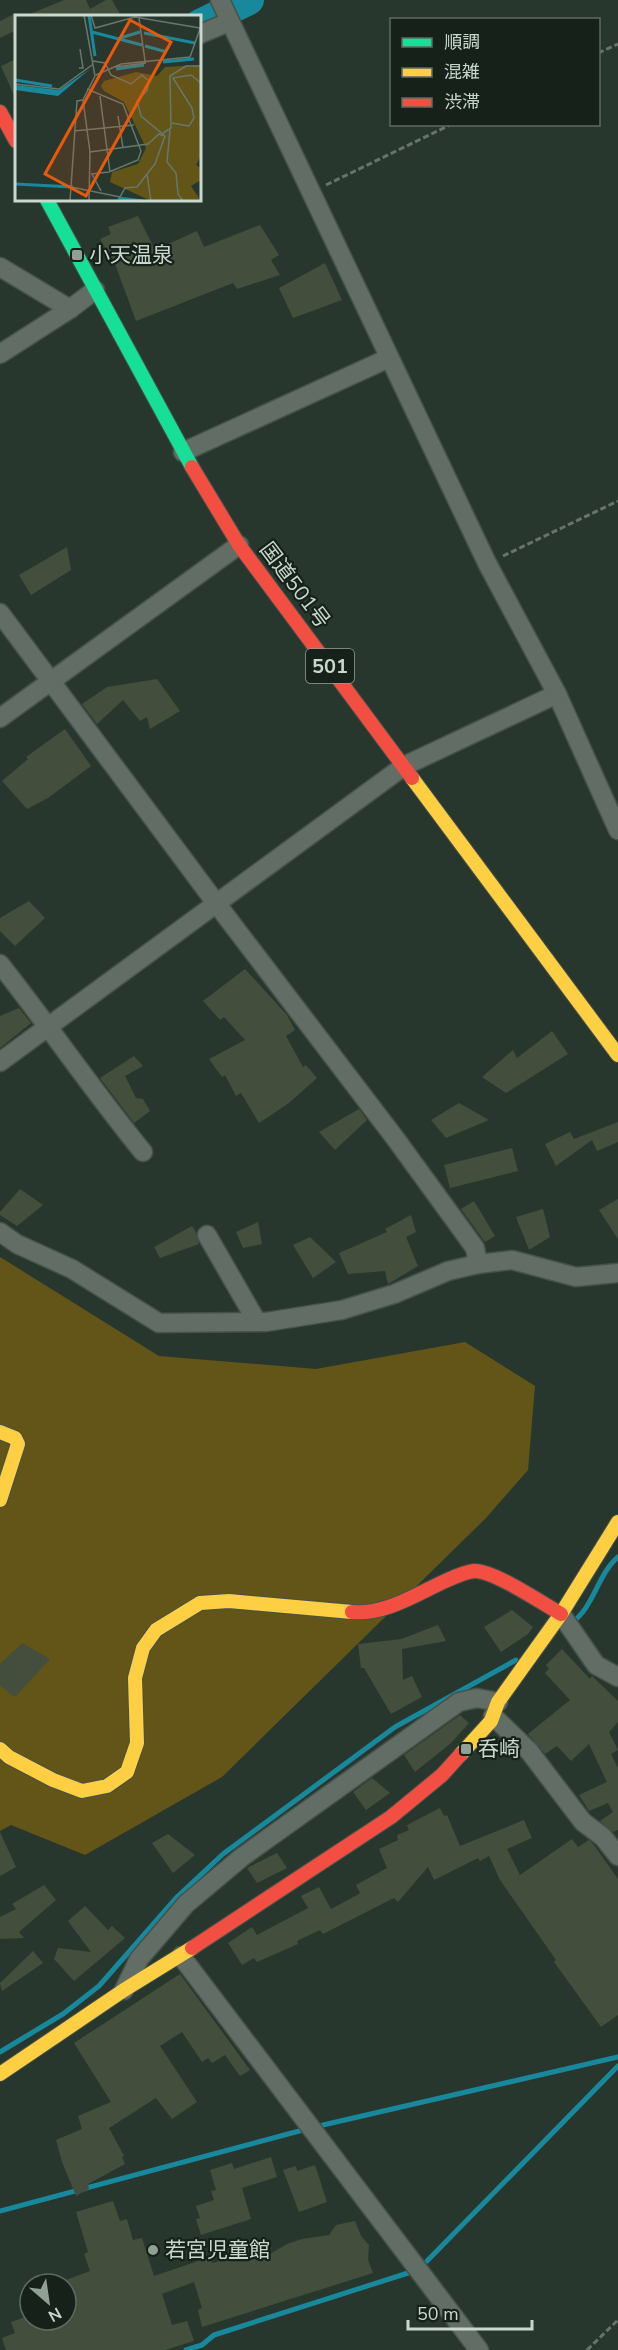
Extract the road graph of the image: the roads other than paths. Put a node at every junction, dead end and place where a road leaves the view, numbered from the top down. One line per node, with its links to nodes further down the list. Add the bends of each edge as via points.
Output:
1 (225, 10): 2 (street); 10 (street)
2 (201, 33)
3 (4, 115): 4 (main road)
4 (15, 139)
5 (48, 201): 7 (main road, 国道501号 / 501)
6 (0, 267): 8 (street)
7 (95, 290): 8 (street); 11 (main road, 国道501号 / 501)
8 (69, 309): 9 (street)
9 (0, 354)
10 (389, 358): 11 (street); 15 (street, via 486,563)
11 (183, 452): 12 (main road, 国道501号 / 501)
12 (239, 545): 14 (street); 17 (main road, 国道501号 / 501)
13 (0, 613): 14 (street)
14 (52, 680): 16 (street); 19 (street)
15 (556, 694): 17 (street); 18 (street)
16 (0, 718)
17 (404, 766): 19 (street); 22 (main road, 国道501号 / 501)
18 (618, 830)
19 (216, 903): 21 (street); 27 (street, via 475,1248)
20 (0, 964): 21 (street)
21 (49, 1026): 23 (street); 24 (street)
22 (618, 1055)
23 (0, 1062)
24 (143, 1152)
25 (0, 1232): 29 (street, via 72,1269 159,1323)
26 (207, 1235): 29 (street)
27 (478, 1264): 28 (street, via 512,1260 576,1277); 29 (street, via 342,1310)
28 (618, 1273)
29 (257, 1322)
30 (0, 1432): 31 (main road, via 15,1438 18,1444)
31 (0, 1500)
32 (618, 1522): 33 (main road)
33 (558, 1619): 34 (street, via 575,1634 596,1665); 35 (main road); 36 (main road, via 491,1574 474,1572 387,1608 362,1612 229,1601 200,1603 156,1630 143,1648 135,1678 138,1743 127,1772 107,1786 82,1791 53,1780)
34 (618, 1677)
35 (496, 1709): 37 (street, via 583,1822 603,1837); 38 (main road, via 491,1721 442,1775 391,1817); 39 (street, via 477,1698 459,1702 242,1857 186,1904 139,1959)
36 (0, 1749)
37 (618, 1856)
38 (181, 1956): 39 (main road); 41 (street)
39 (124, 1990): 40 (main road)
40 (0, 2074)
41 (479, 2350)

